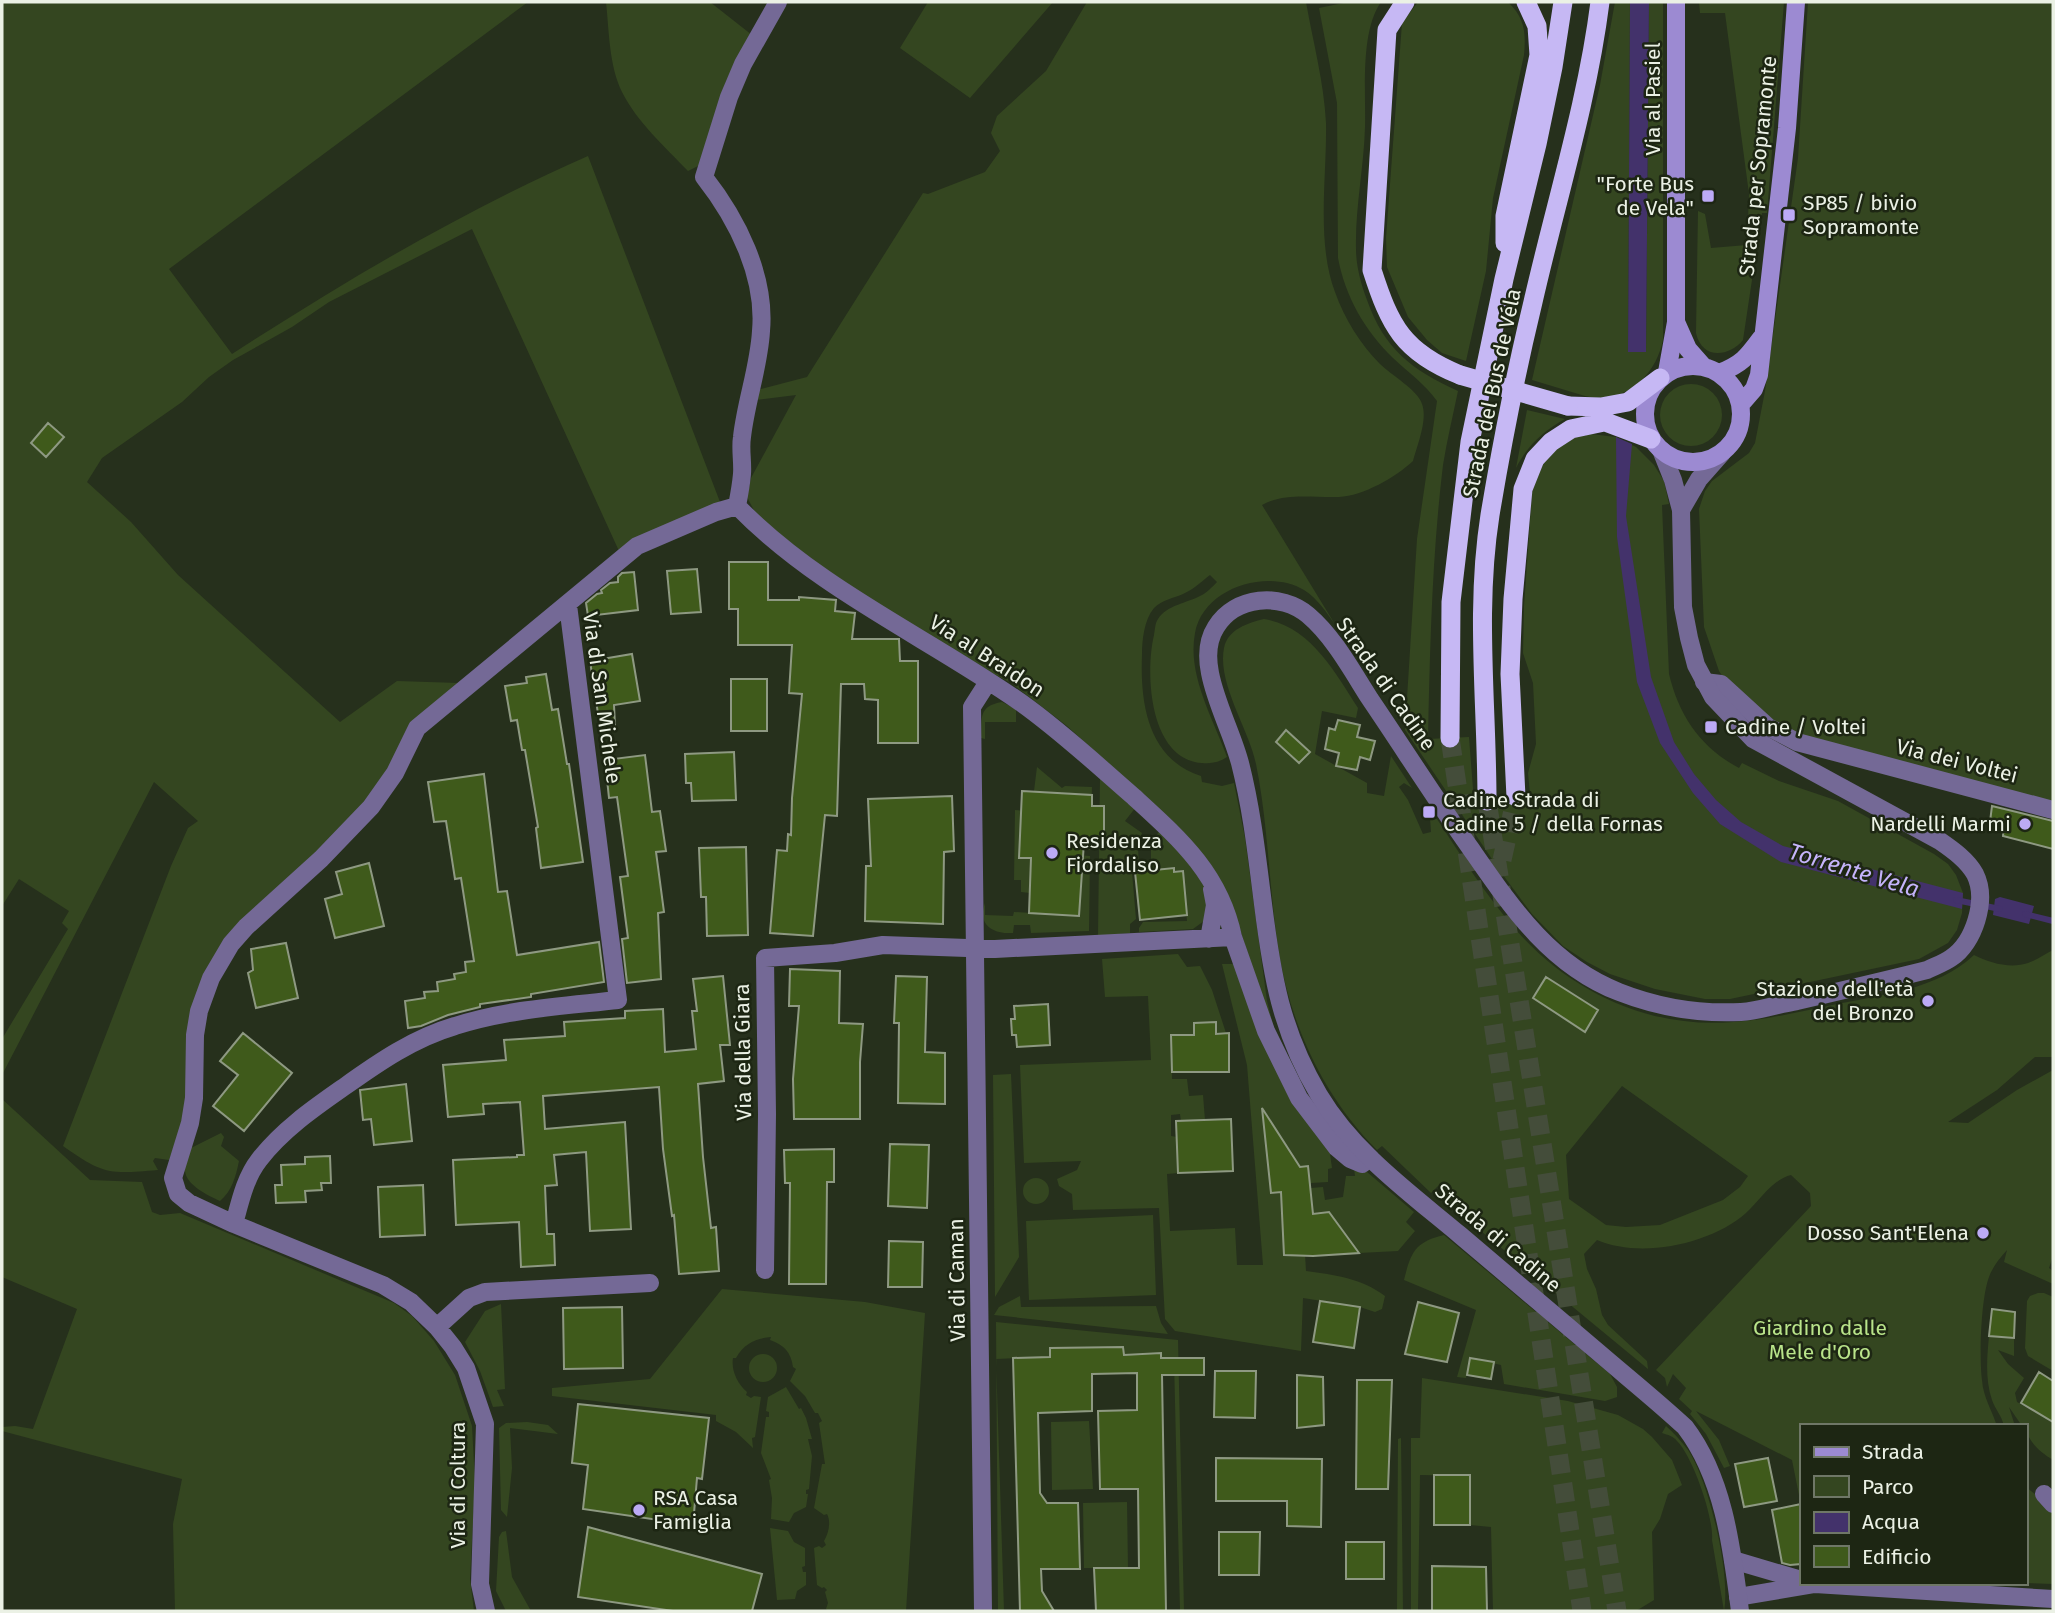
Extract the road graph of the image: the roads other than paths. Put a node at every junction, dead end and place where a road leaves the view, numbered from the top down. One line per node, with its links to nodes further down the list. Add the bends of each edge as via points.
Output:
1 (778, 2): 18 (street, via 729,97 704,177 747,250 759,292 759,346 741,439)
2 (1405, 2): 14 (highway, bridge, via 1387,30 1372,270 1382,302 1395,328 1432,364)
3 (1526, 2): 8 (highway, via 1537,26 1539,55 1505,216)
4 (1563, 2): 8 (highway, Strada del Bus de Véla, via 1537,144)
5 (1600, 2): 25 (highway, Strada del Bus de Véla, via 1593,56 1533,301 1490,517 1482,597)
6 (1676, 2): 9 (main road, Via al Pasiel)
7 (1797, 2): 10 (main road, Strada per Sopramonte)
8 (1504, 279): 23 (highway, Strada del Bus de Véla, via 1468,455 1451,601)
9 (1676, 322): 11 (main road, Via al Pasiel, via 1688,349); 12 (main road, Via al Pasiel)
10 (1763, 335): 11 (main road, via 1738,365); 13 (main road, Strada per Sopramonte, via 1759,374)
11 (1711, 370): 12 (main road, via 1691,365 1672,368); 13 (main road, via 1737,393)
12 (1664, 375): 14 (highway, via 1628,402); 16 (main road, via 1646,399 1644,413)
13 (1741, 404): 17 (main road, via 1740,428)
14 (1568, 406): 15 (highway)
15 (1604, 422): 16 (highway); 24 (highway, via 1571,429 1551,442 1535,459 1523,489 1510,674)
16 (1656, 445): 17 (main road, via 1685,462); 19 (street, Strada di Cadine)
17 (1722, 453): 19 (street)
18 (737, 506): 20 (street, via 637,546); 21 (street, Via al Braidon, via 799,560)
19 (1681, 510): 22 (street, Strada di Cadine, via 1683,607)
20 (568, 605): 32 (street, Via di San Michele, via 417,728 378,798 321,859 246,927 215,971 199,1011 190,1124 173,1178 183,1199); 32 (street, Via di San Michele, via 618,1000 520,1011 454,1026 396,1051 308,1112 278,1139 250,1175)
21 (988, 682): 27 (street, Via al Braidon, via 1091,758); 30 (street, via 972,707)
22 (1704, 682): 26 (street, Via dei Voltei, via 1721,684 1768,727 1797,742); 31 (street, Strada di Cadine, via 1753,739 1956,852 1978,880 1979,905 1970,936 1953,957 1927,970 1745,1012 1701,1011 1620,993 1586,977 1553,953 1511,907 1346,663 1306,613 1267,600 1248,602 1217,624 1210,639 1210,677 1242,769 1279,1003 1298,1055 1322,1100)
23 (1450, 738)
24 (1516, 797)
25 (1487, 801)
26 (2053, 810)
27 (1198, 861): 28 (street, Via al Braidon, via 1216,886); 29 (street, Via al Braidon, via 1215,905)
28 (1233, 937): 29 (street, Via della Giara); 31 (street, Via al Braidon, via 1266,1031 1299,1098 1345,1155 1362,1164)
29 (1209, 939): 30 (street, Via della Giara)
30 (974, 948): 33 (street, Via della Giara, via 883,945 765,958); 43 (street, Via di Caman)
31 (1370, 1158): 36 (street, Strada di Cadine, via 1685,1427 1708,1464)
32 (233, 1224): 35 (street, Via di Coltura, via 383,1285 411,1302)
33 (765, 1270)
34 (650, 1283): 35 (street, via 485,1292 469,1298)
35 (437, 1327): 42 (street, Via di Coltura, via 466,1368 485,1424 480,1584)
36 (1732, 1560): 37 (street); 41 (street, Strada di Cadine)
37 (1800, 1580)
38 (1802, 1585): 41 (street)
39 (1840, 1585): 40 (street)
40 (2053, 1599)
41 (1739, 1604)
42 (486, 1611)
43 (984, 1611)

